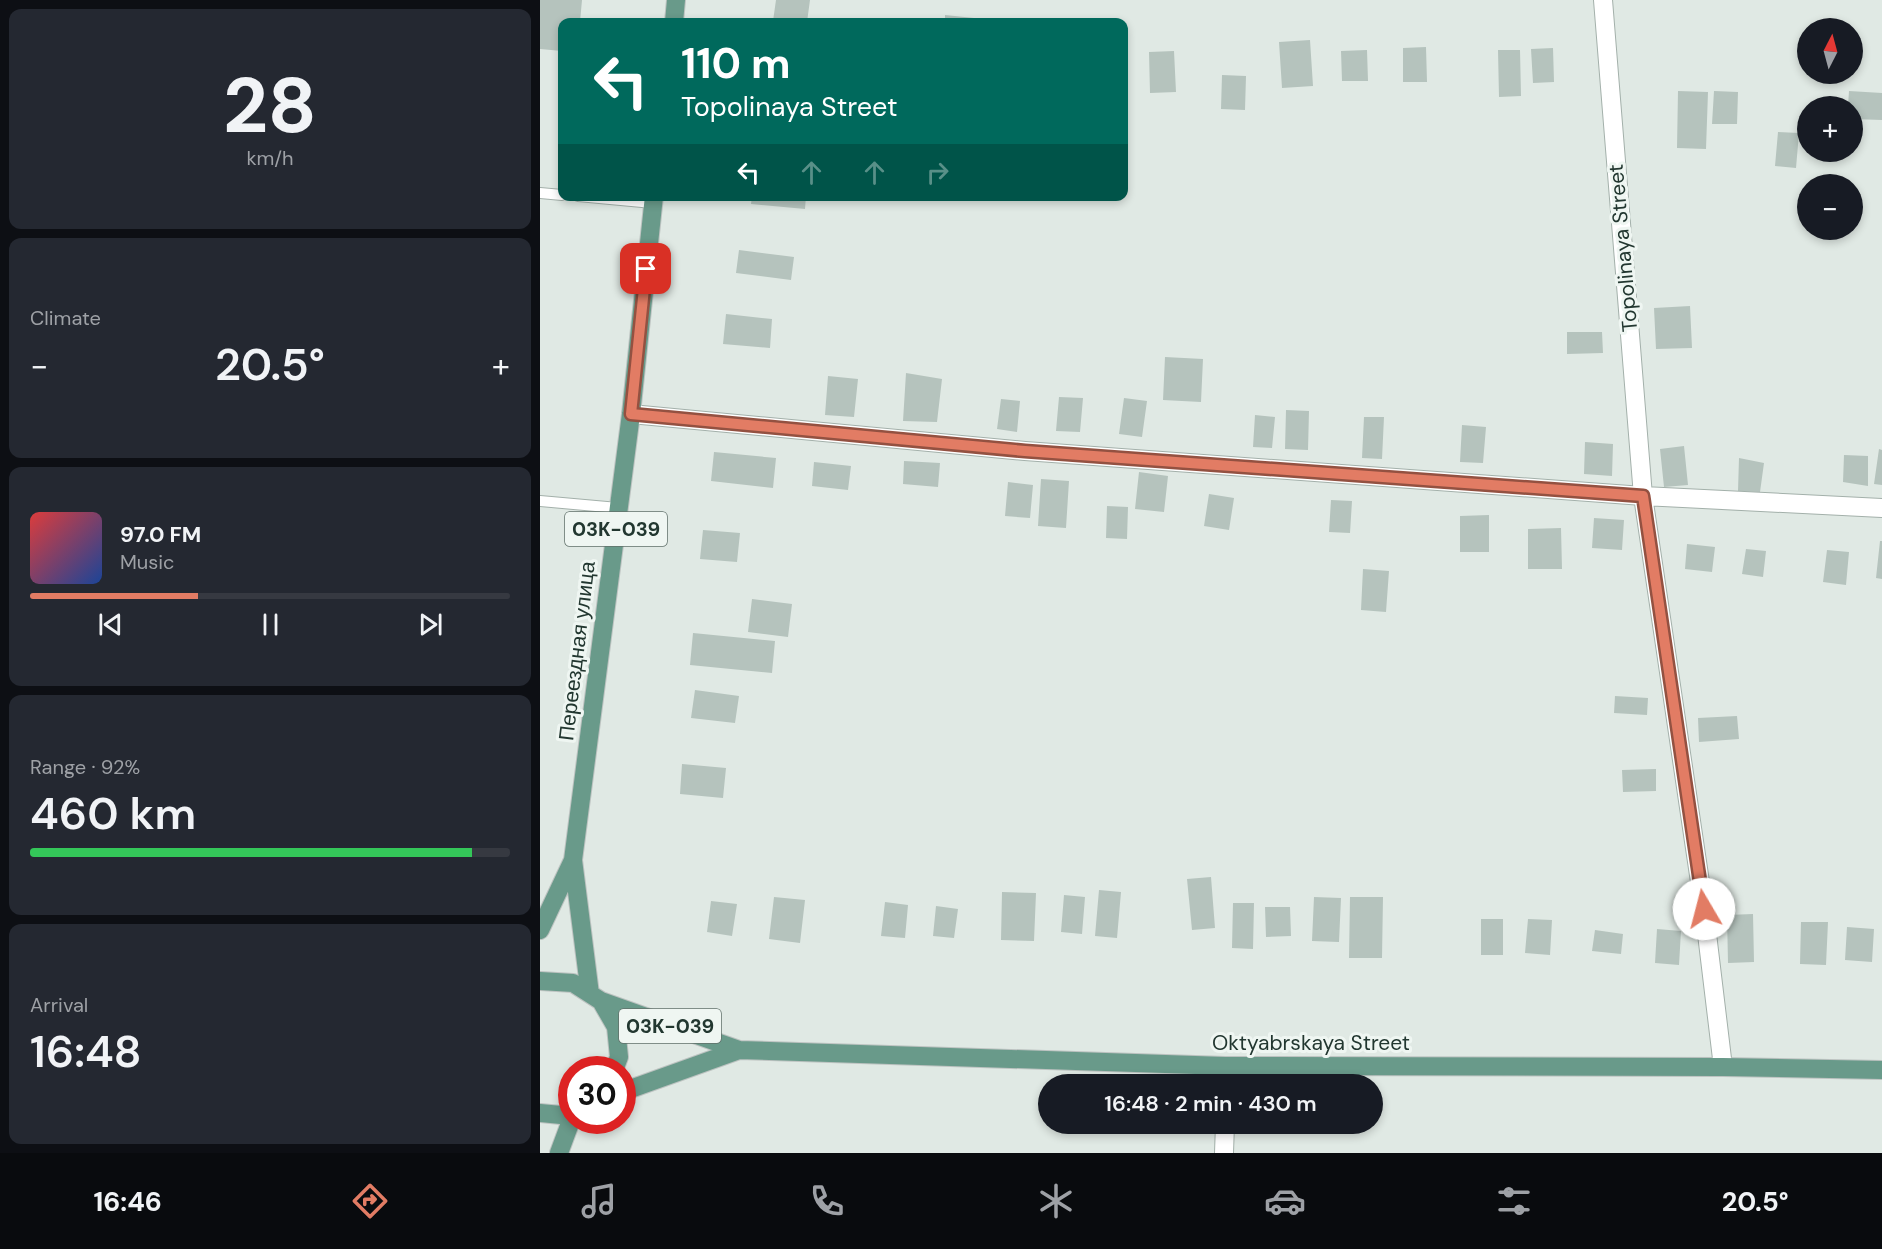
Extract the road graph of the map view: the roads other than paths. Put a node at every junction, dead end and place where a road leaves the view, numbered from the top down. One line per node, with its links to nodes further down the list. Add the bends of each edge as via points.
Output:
1 (676, 0): 3 (main road)
2 (1603, 0): 8 (street, Topolinaya Street)
3 (674, 18)
4 (540, 193): 5 (lane)
5 (558, 195)
6 (654, 201): 7 (main road, Переездная улица / 03К-039)
7 (631, 414): 8 (street, via 1025,451); 10 (main road, Переездная улица / 03К-039)
8 (1643, 496): 11 (street); 19 (street, Topolinaya Street, via 1704,909)
9 (540, 501): 10 (lane)
10 (618, 508): 12 (main road, Переездная улица / 03К-039)
11 (1882, 508)
12 (573, 860): 13 (main road, Переездная улица); 15 (main road, Переездная улица / 03К-039)
13 (540, 930)
14 (540, 981): 15 (main road, Oktyabrskaya Street, via 573,983)
15 (595, 997): 16 (main road, Oktyabrskaya Street / 03К-039); 17 (main road, via 616,1027)
16 (739, 1050): 18 (main road, Oktyabrskaya Street / 03К-039); 22 (main road, Oktyabrskaya Street)
17 (619, 1056)
18 (1225, 1066): 19 (main road, Oktyabrskaya Street / 03К-039); 21 (street)
19 (1723, 1067): 20 (main road, Oktyabrskaya Street / 03К-039)
20 (1882, 1070)
21 (1225, 1074)
22 (636, 1087)
23 (540, 1113): 24 (main road)
24 (558, 1115)
25 (566, 1134): 27 (main road)
26 (1225, 1134): 28 (street)
27 (559, 1153)
28 (1224, 1153)

